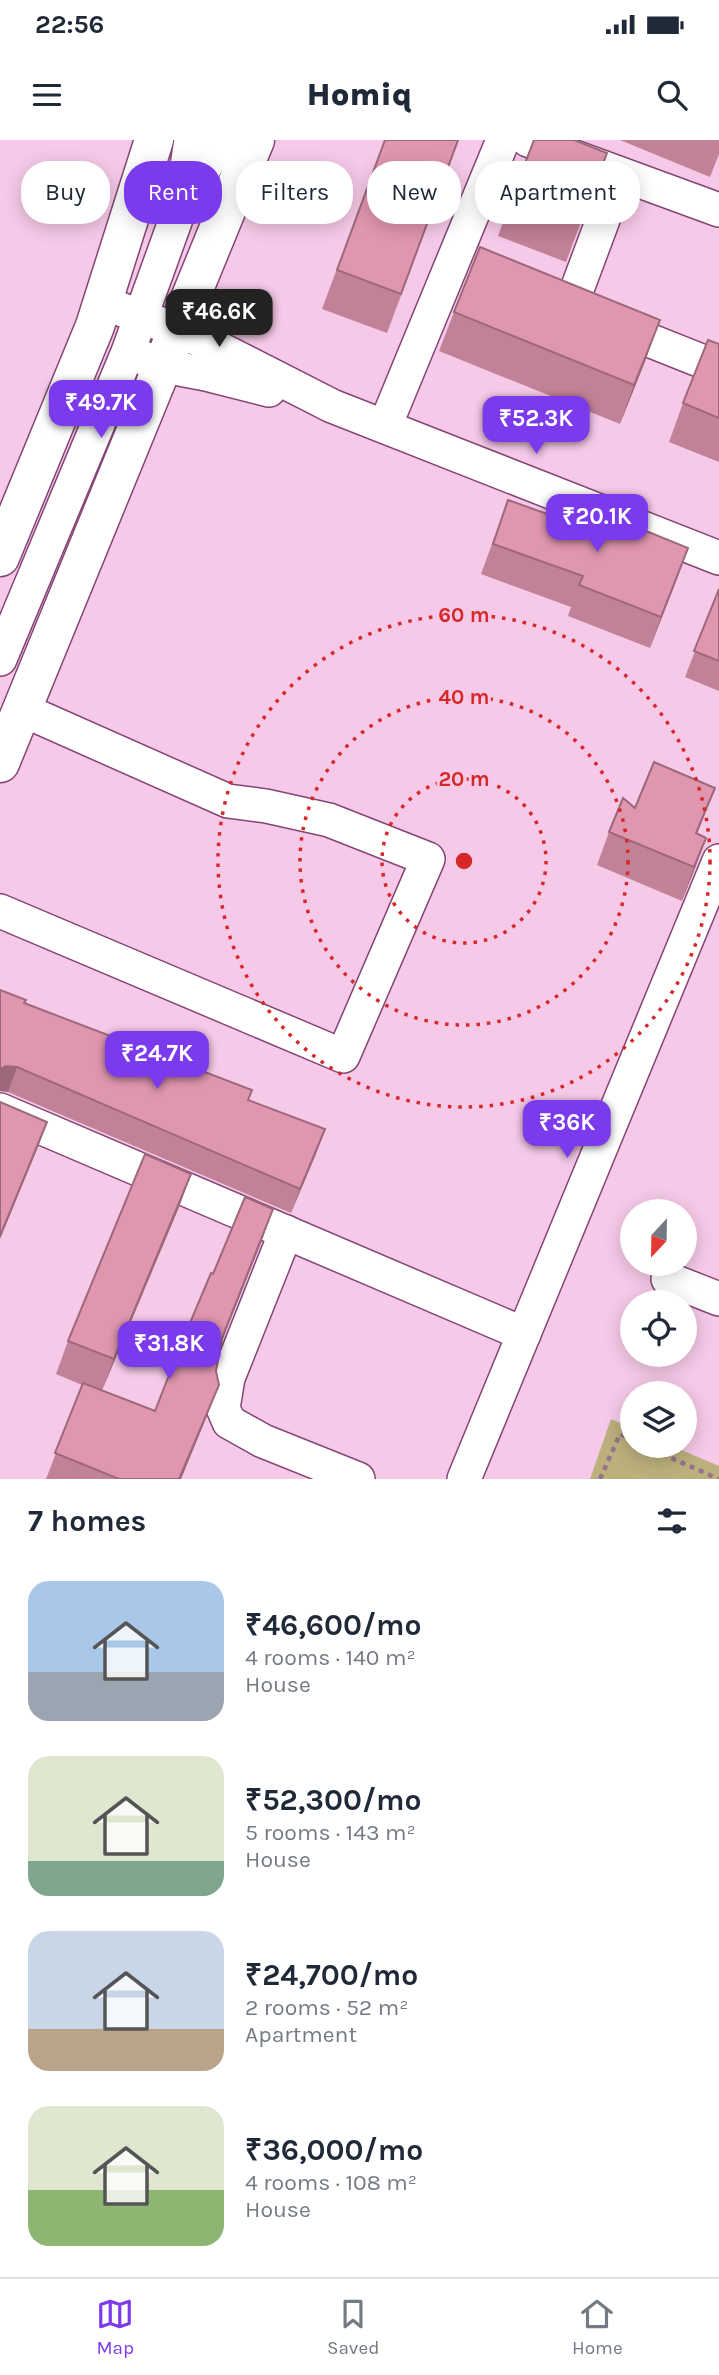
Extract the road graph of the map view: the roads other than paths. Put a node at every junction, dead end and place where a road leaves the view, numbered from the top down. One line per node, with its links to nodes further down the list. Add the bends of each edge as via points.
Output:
1 (154, 140): 15 (main road)
2 (191, 140): 7 (street)
3 (222, 140): 8 (street)
4 (255, 140): 16 (main road)
5 (503, 140): 21 (street, via 465,265)
6 (528, 140): 9 (street)
7 (188, 161)
8 (209, 161)
9 (585, 161)
10 (640, 181): 11 (street)
11 (719, 210)
12 (174, 224): 14 (street)
13 (596, 224): 19 (street, via 559,303)
14 (141, 316): 15 (street); 16 (street); 17 (street)
15 (97, 320): 17 (street); 22 (main road)
16 (177, 330): 18 (main road); 20 (street)
17 (128, 352): 18 (street); 25 (street)
18 (164, 366): 20 (street); 26 (main road)
19 (719, 368)
20 (332, 406): 21 (street)
21 (385, 426): 24 (street)
22 (8, 518): 23 (main road)
23 (0, 557)
24 (719, 558)
25 (0, 659)
26 (23, 710): 27 (main road); 29 (street, via 228,801 329,820 428,859 343,1056)
27 (0, 762)
28 (719, 861): 34 (street)
29 (0, 911)
30 (0, 1110): 31 (street)
31 (286, 1233): 34 (street); 35 (street, via 228,1378 223,1408 229,1422 263,1441)
32 (668, 1279): 33 (street)
33 (719, 1299)
34 (524, 1334): 36 (street)
35 (358, 1479)
36 (464, 1479)

